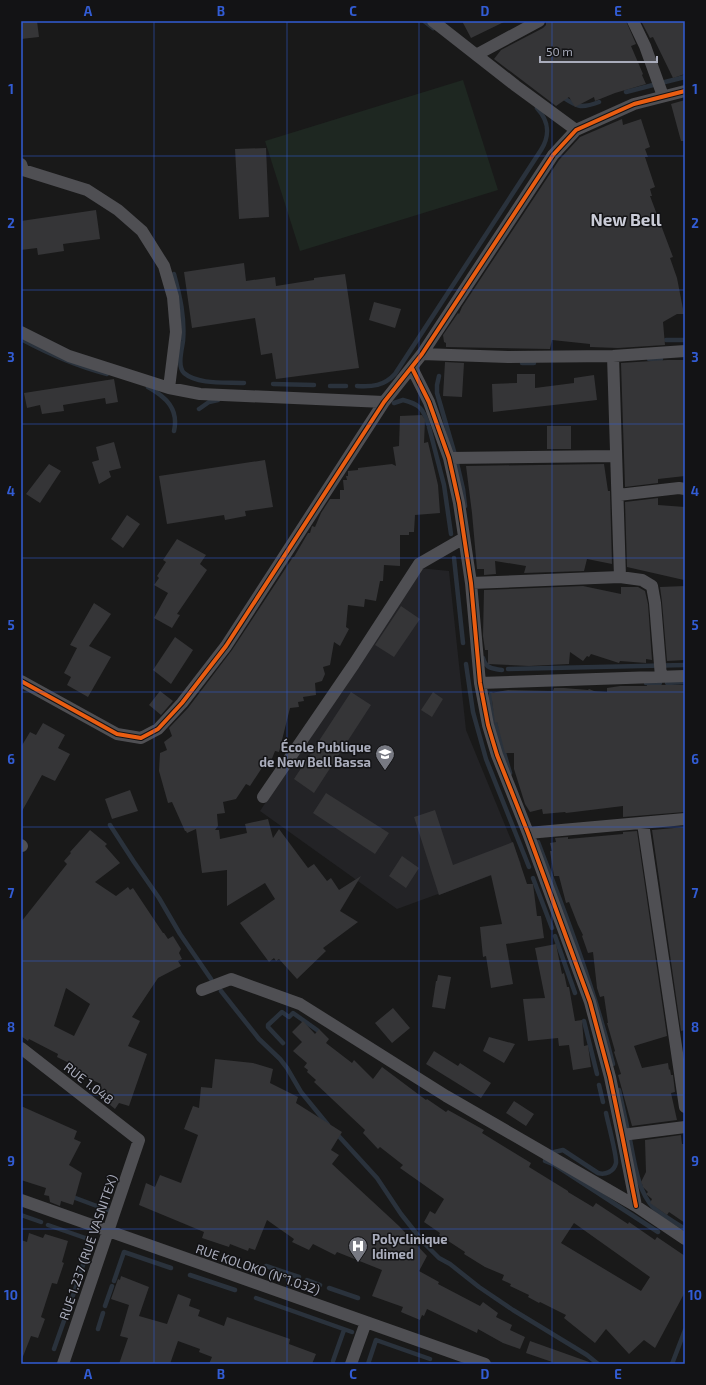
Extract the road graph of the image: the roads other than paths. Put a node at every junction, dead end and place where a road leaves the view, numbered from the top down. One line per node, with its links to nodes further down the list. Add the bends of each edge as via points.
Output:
1 (432, 21): 4 (street)
2 (539, 21): 4 (street)
3 (633, 21): 6 (street)
4 (476, 55): 7 (street)
5 (685, 91): 6 (street)
6 (663, 96): 7 (street, via 634,104)
7 (576, 130): 11 (street, via 554,155)
8 (22, 169): 14 (street, via 87,190 118,210 142,231 164,266 173,297 176,332)
9 (21, 332): 14 (street, via 69,356)
10 (685, 351): 12 (street)
11 (422, 354): 12 (street); 13 (street)
12 (614, 356): 16 (street)
13 (412, 368): 15 (street); 17 (street, via 429,402)
14 (169, 388): 15 (street, via 200,394)
15 (384, 402): 25 (street, via 226,646 182,703 158,729 141,738 117,734)
16 (616, 456): 17 (street); 19 (street)
17 (448, 458): 20 (street)
18 (685, 489): 19 (street)
19 (618, 495): 21 (street)
20 (464, 538): 22 (street); 27 (street, via 419,564)
21 (620, 577): 22 (street); 24 (street, via 642,580 652,586)
22 (471, 583): 26 (street)
23 (685, 676): 24 (street)
24 (661, 677): 26 (street)
25 (21, 681)
26 (480, 683): 30 (street, via 497,755)
27 (263, 797)
28 (685, 819): 29 (street)
29 (643, 823): 30 (street); 33 (street)
30 (528, 833): 35 (street, via 590,1002)
31 (202, 990): 38 (street, via 231,979 300,1004 446,1096)
32 (21, 1048): 36 (street, RUE 1.048)
33 (685, 1107)
34 (685, 1127): 35 (street)
35 (622, 1135): 38 (street)
36 (139, 1140): 39 (street, RUE 1.237 (RUE VASNITEX))
37 (21, 1200): 39 (street, RUE KOLOKO (N°1.032))
38 (636, 1206): 40 (street)
39 (108, 1231): 41 (street, RUE KOLOKO (N°1.032)); 42 (street, RUE 1.237 (RUE VASNITEX))
40 (685, 1239)
41 (366, 1322): 43 (street); 44 (street, RUE KOLOKO (N°1.032))
42 (63, 1364)
43 (352, 1364)
44 (485, 1364)

